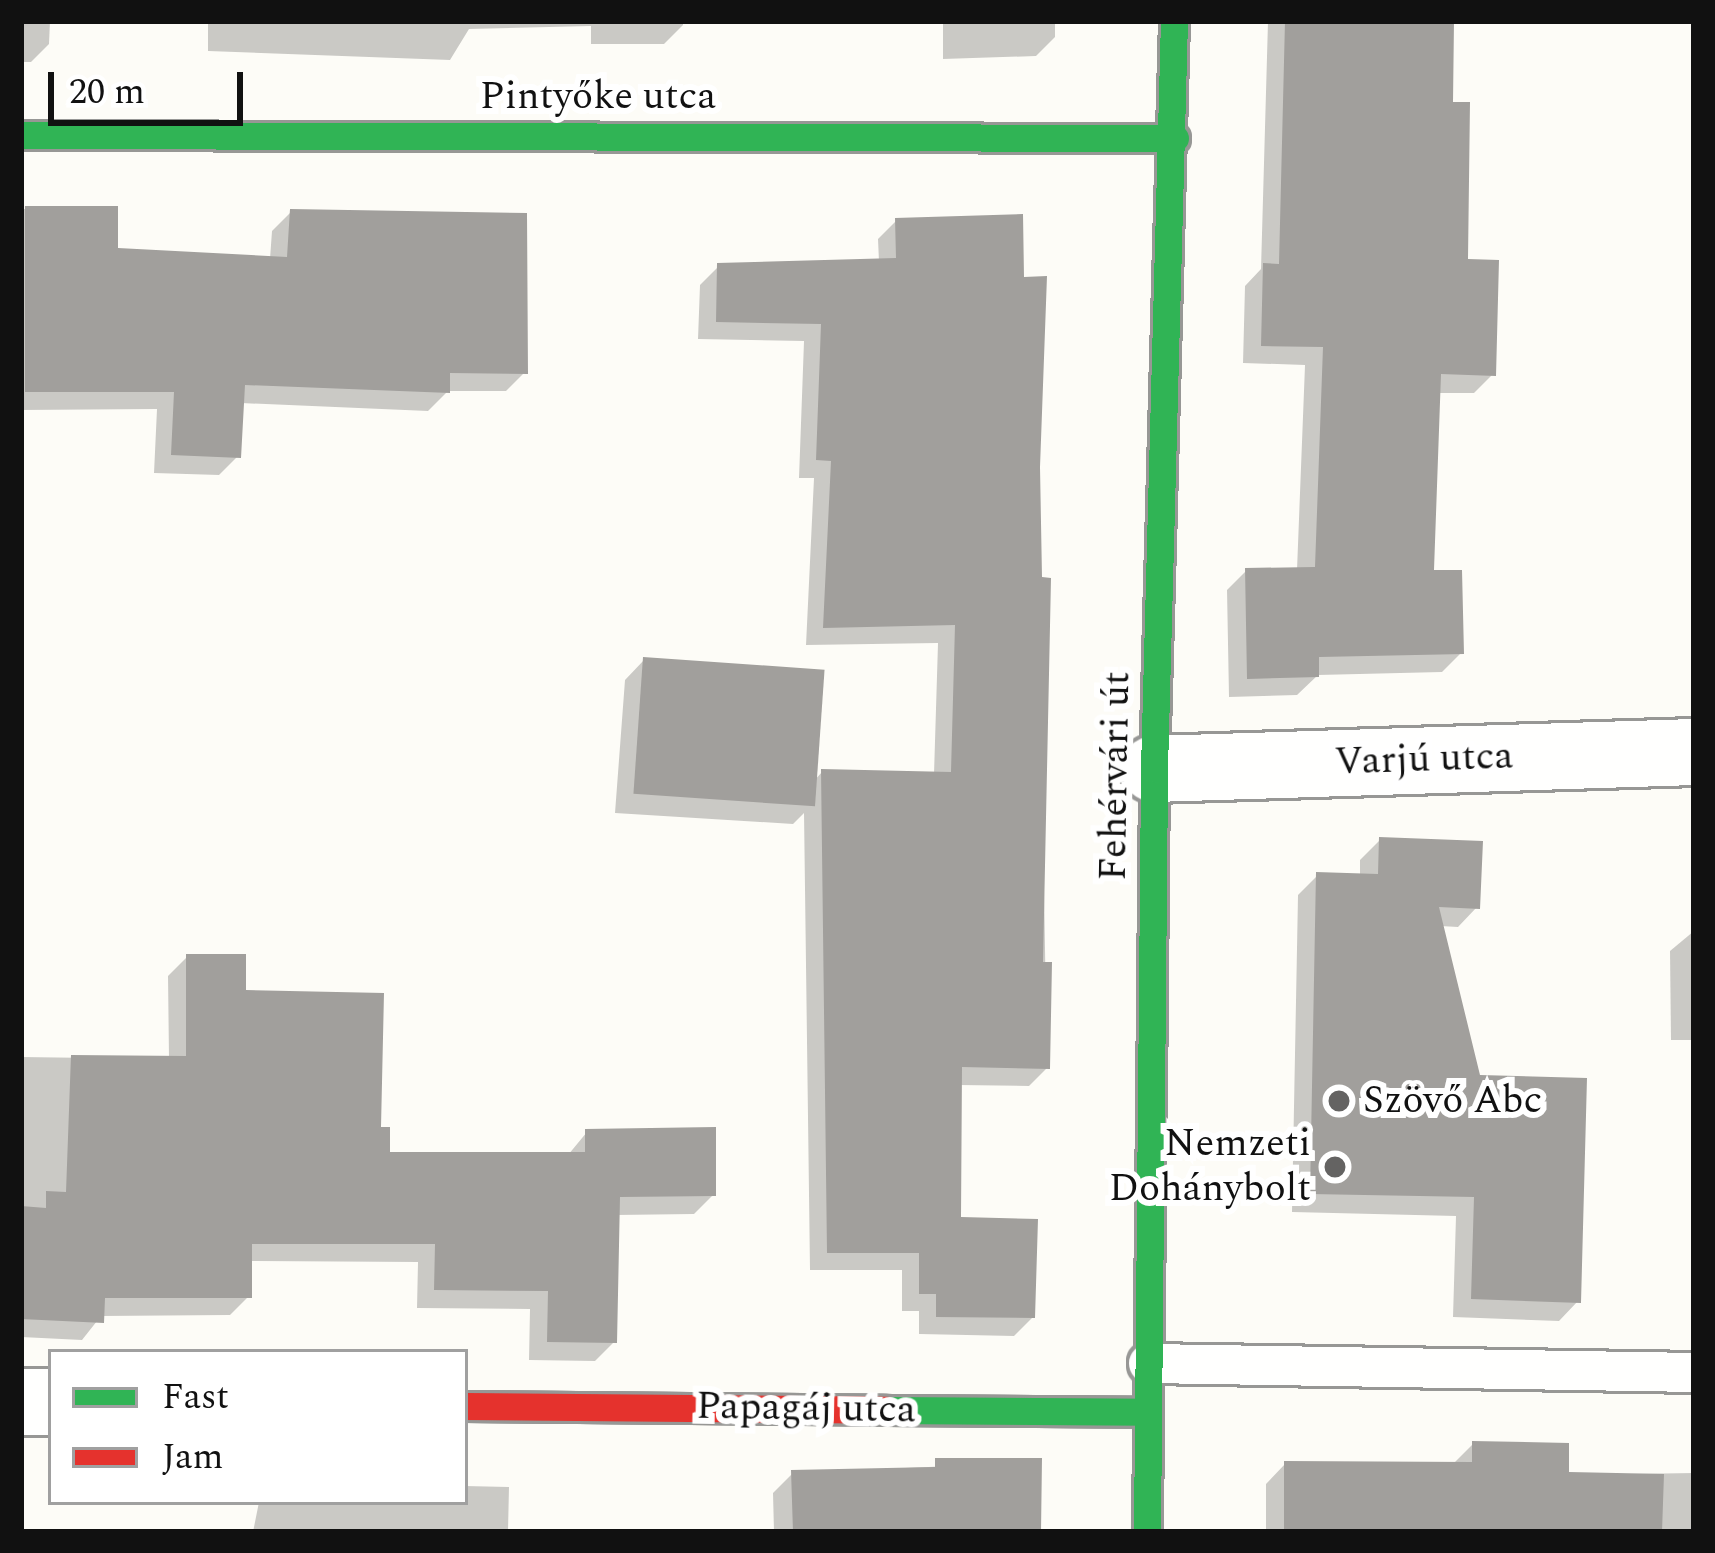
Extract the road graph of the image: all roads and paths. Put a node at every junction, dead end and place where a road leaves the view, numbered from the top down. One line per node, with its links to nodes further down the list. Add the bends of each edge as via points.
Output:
1 (1174, 21): 3 (street, Fehérvári út)
2 (21, 135): 3 (street, Pintyőke utca)
3 (1175, 138): 5 (street, Fehérvári út)
4 (1694, 752): 5 (street, Varjú utca)
5 (1154, 769): 6 (street, Fehérvári út)
6 (1148, 1363): 7 (lane); 9 (street, Fehérvári út)
7 (1694, 1372)
8 (468, 1406): 9 (street, Papagáj utca)
9 (1148, 1412): 10 (street, Fehérvári út)
10 (1147, 1532)

